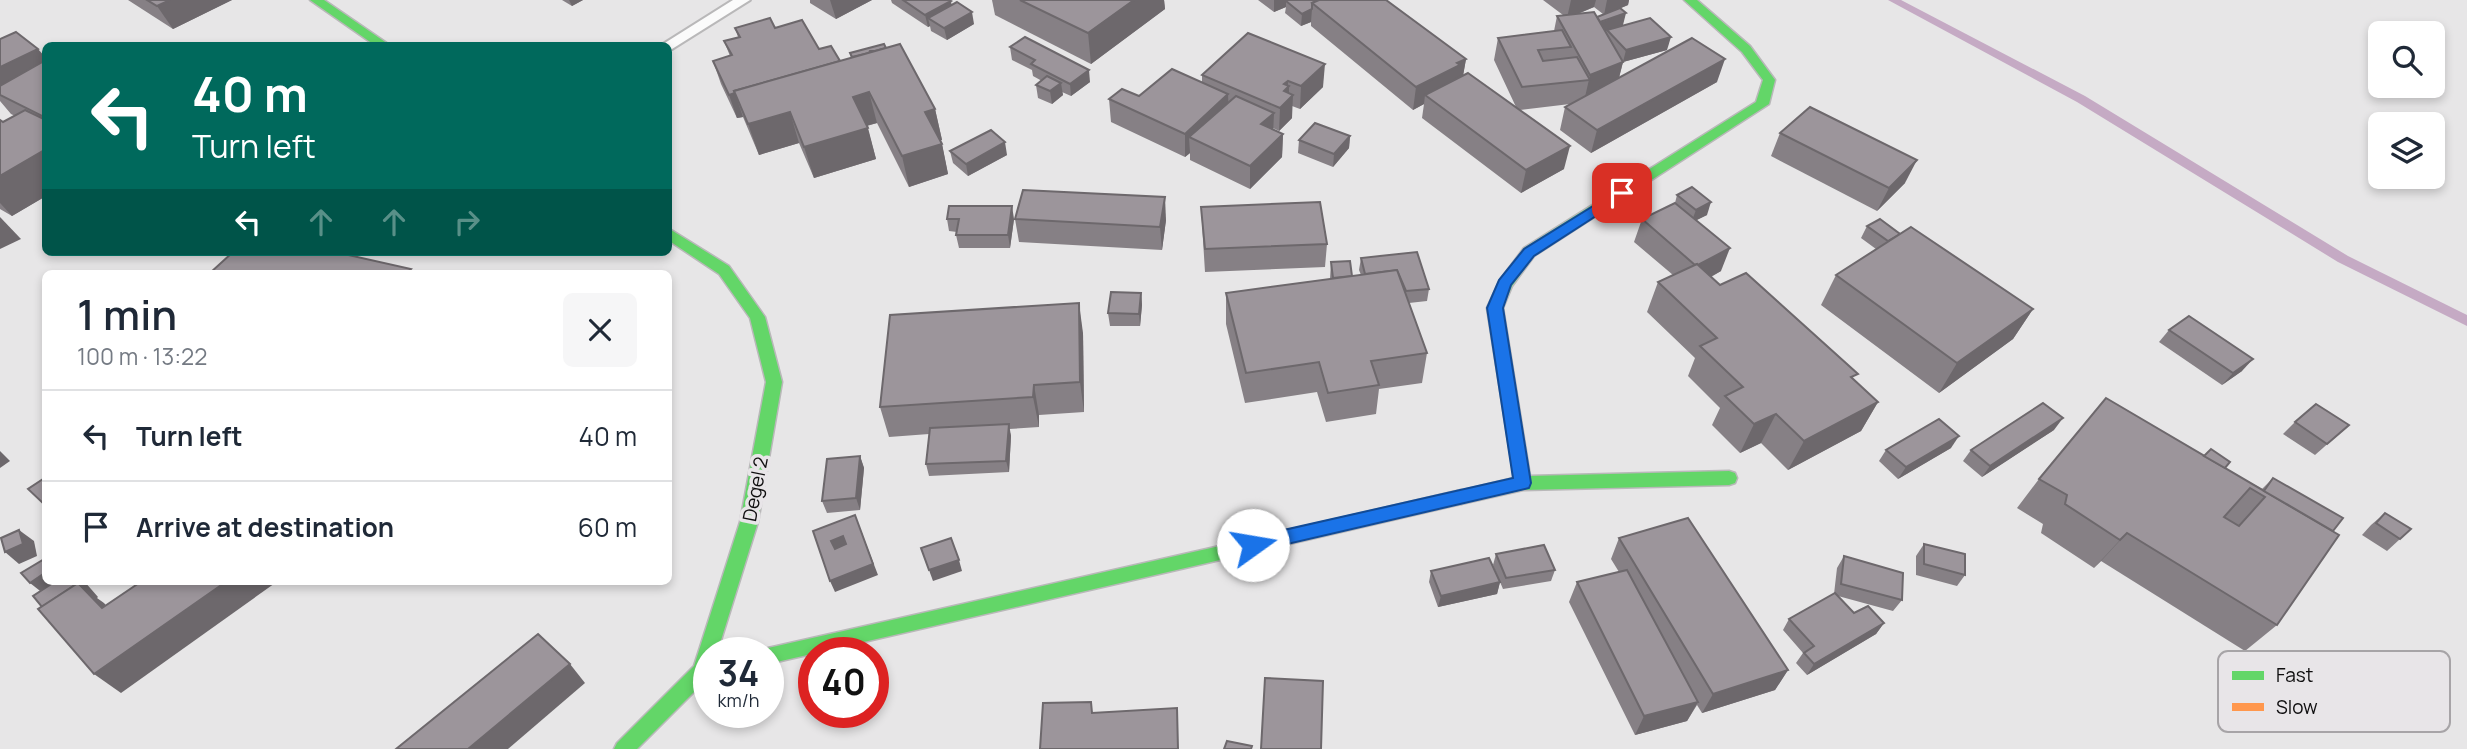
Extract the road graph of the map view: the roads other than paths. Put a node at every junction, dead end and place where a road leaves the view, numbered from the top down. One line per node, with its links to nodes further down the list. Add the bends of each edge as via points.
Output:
1 (316, 0): 4 (street)
2 (743, 0): 5 (lane)
3 (1690, 0): 8 (street, via 1746,49 1769,80 1762,104 1529,252 1505,284 1495,308)
4 (379, 42)
5 (672, 43)
6 (672, 236): 10 (street, Degel 2, via 724,270 757,317 774,382 749,522 702,671)
7 (1729, 478): 8 (street)
8 (1523, 483): 9 (street)
9 (784, 652)
10 (624, 749)

